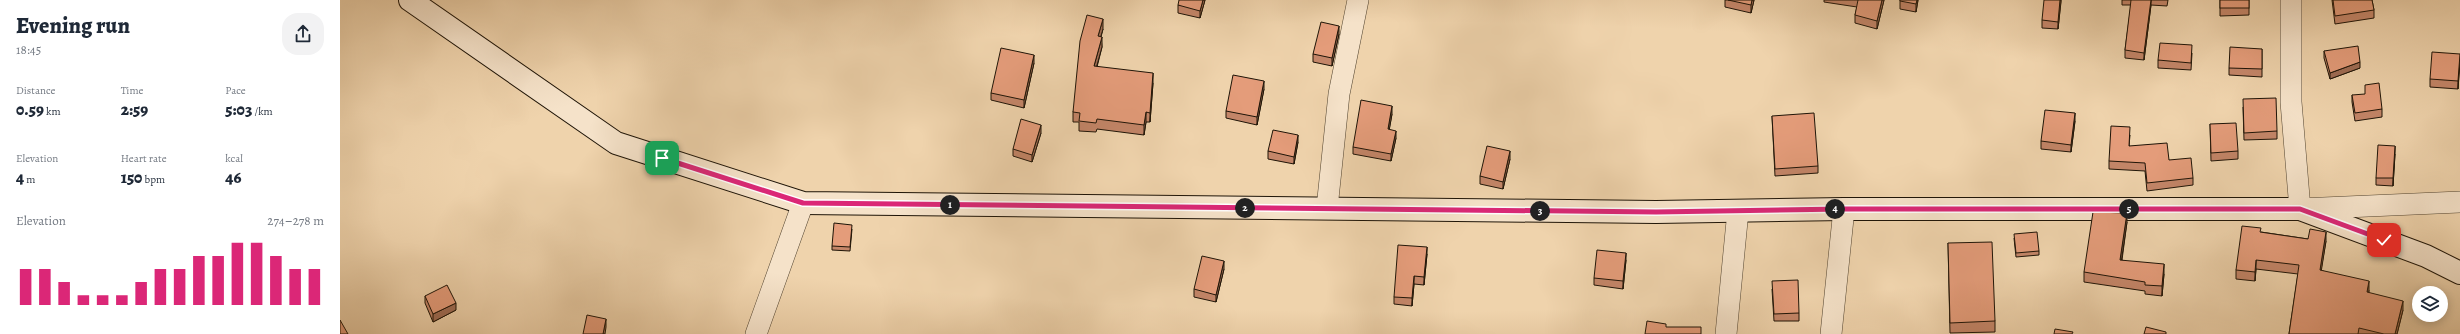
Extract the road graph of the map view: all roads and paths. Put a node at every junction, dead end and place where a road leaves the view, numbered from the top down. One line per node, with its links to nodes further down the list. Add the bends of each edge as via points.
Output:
1 (410, 0): 5 (street, via 616,143)
2 (1358, 0): 6 (street, via 1339,94)
3 (2291, 0): 8 (street, via 2292,102)
4 (2460, 202): 8 (street)
5 (803, 203): 6 (street); 11 (street)
6 (1327, 208): 9 (street)
7 (1844, 209): 8 (street); 9 (street); 13 (street)
8 (2300, 209): 10 (street, via 2426,256)
9 (1738, 211): 12 (street)
10 (2460, 273)
11 (756, 334)
12 (1726, 334)
13 (1831, 334)

